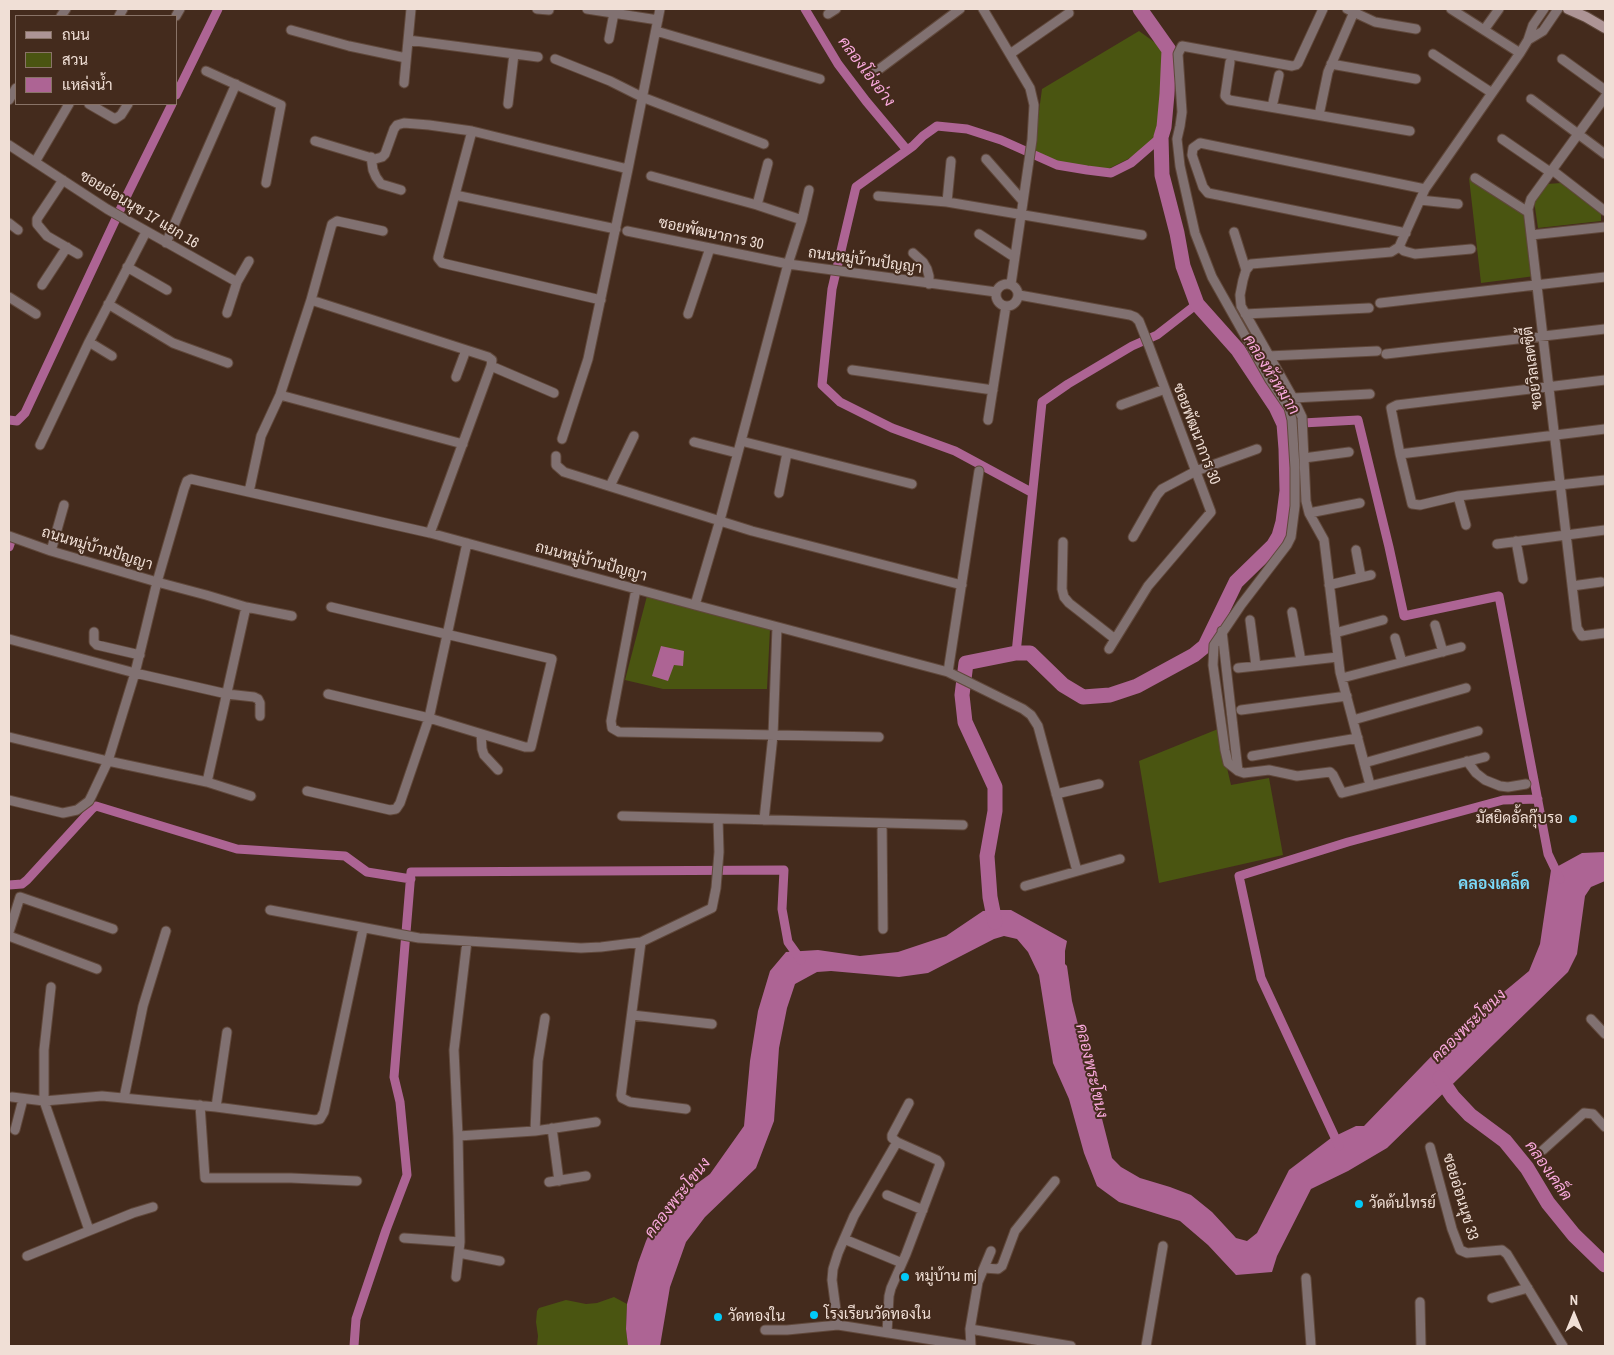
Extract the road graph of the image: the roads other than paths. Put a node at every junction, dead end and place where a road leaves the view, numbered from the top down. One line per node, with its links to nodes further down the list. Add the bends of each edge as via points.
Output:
1 (411, 9): 26 (street)
2 (537, 9): 14 (street)
3 (587, 9): 16 (street)
4 (660, 9): 19 (street)
5 (836, 9): 18 (street)
6 (960, 9): 39 (street)
7 (983, 9): 30 (street)
8 (1323, 9): 247 (street, via 1296,65 1182,46 1178,54 1182,112 1177,139 1195,233 1212,277 1289,408 1292,420 1295,487 1291,537 1222,631 1238,771 1269,770 1297,776 1330,772 1342,793)
9 (1451, 9): 23 (street)
10 (1499, 9): 23 (street)
11 (1544, 9): 27 (street)
12 (1558, 9): 27 (street, via 1543,31)
13 (1568, 9): 20 (street)
14 (549, 10)
15 (1350, 11): 21 (street, via 1375,22); 37 (street)
16 (614, 13): 19 (street); 25 (street)
17 (1069, 13): 30 (street)
18 (828, 14)
19 (658, 20): 24 (street)
20 (1605, 28)
21 (1416, 29)
22 (291, 30): 33 (street)
23 (1484, 30): 28 (street)
24 (656, 31): 41 (street); 47 (street)
25 (609, 39)
26 (408, 40): 29 (street); 33 (street)
27 (1528, 40): 28 (street)
28 (1520, 53): 46 (street)
29 (514, 54): 32 (street); 50 (street)
30 (1010, 54): 80 (street, via 1030,88 1034,105)
31 (1433, 54): 46 (street)
32 (538, 57)
33 (406, 58): 43 (street)
34 (555, 59): 47 (street, via 610,80)
35 (1562, 59): 45 (street)
36 (1230, 62): 54 (street, via 1226,99)
37 (1331, 64): 42 (street); 55 (street)
38 (206, 71): 44 (street)
39 (874, 73)
40 (1279, 75): 54 (street)
41 (820, 79)
42 (1416, 79)
43 (404, 83)
44 (236, 84): 74 (street, via 281,105); 101 (street)
45 (1605, 90)
46 (1492, 94): 75 (street)
47 (642, 97): 61 (street); 69 (street)
48 (1605, 97): 58 (street)
49 (1531, 99): 58 (street)
50 (508, 104)
51 (68, 105): 67 (street)
52 (91, 105): 53 (street, via 115,119)
53 (127, 105)
54 (1272, 107): 55 (street)
55 (1320, 115): 57 (street)
56 (472, 130): 64 (street, via 404,123 394,129 382,158); 69 (street); 78 (street)
57 (1410, 131)
58 (1579, 133): 63 (street); 70 (street)
59 (1502, 139): 70 (street)
60 (315, 141): 64 (street)
61 (764, 144)
62 (9, 145): 67 (street, ซอยอ่อนนุช 17 แยก 16)
63 (1605, 154)
64 (371, 158): 76 (street, via 381,184)
65 (986, 159): 80 (street)
66 (951, 161): 82 (street)
67 (35, 162): 73 (street, ซอยอ่อนนุช 17 แยก 16)
68 (768, 164): 84 (street)
69 (628, 169): 91 (street)
70 (1551, 171): 85 (street); 86 (street, via 1528,204)
71 (651, 176): 84 (street)
72 (1474, 178): 86 (street)
73 (63, 180): 95 (street, ซอยอ่อนนุช 17 แยก 16); 102 (street, via 37,219 37,224 47,236)
74 (266, 183)
75 (1425, 189): 81 (street); 97 (street, via 1200,143 1193,148 1192,154 1208,193)
76 (401, 190)
77 (809, 190): 88 (street)
78 (456, 195): 91 (street); 124 (street, via 439,251 438,258 442,263)
79 (878, 196): 82 (street)
80 (1022, 200): 87 (street)
81 (1420, 200): 83 (street); 97 (street)
82 (947, 202): 87 (street)
83 (1458, 204)
84 (757, 205): 88 (street)
85 (1605, 211)
86 (1528, 212): 99 (street, ซอยวิลเลตซิตี้)
87 (1020, 215): 100 (street); 108 (street)
88 (802, 220): 110 (street)
89 (9, 223): 92 (street)
90 (1605, 227): 99 (street)
91 (616, 229): 124 (street)
92 (18, 230)
93 (383, 231): 123 (street, via 334,222)
94 (627, 231): 104 (street, ซอยพัฒนาการ 30)
95 (146, 232): 101 (street, ซอยอ่อนนุช 17 แยก 16); 111 (street)
96 (1234, 232): 112 (street)
97 (1406, 233): 103 (street)
98 (979, 234): 108 (street)
99 (1531, 234): 117 (street, ซอยวิลเลตซิตี้)
100 (1142, 235)
101 (166, 243): 114 (street, ซอยอ่อนนุช 17 แยก 16)
102 (67, 247): 107 (street); 118 (street)
103 (1400, 247): 105 (street, via 1404,252 1415,254); 112 (street, via 1391,252 1252,264)
104 (710, 248): 110 (street, ซอยพัฒนาการ 30); 131 (street)
105 (1471, 248)
106 (913, 253): 115 (street, via 927,269)
107 (78, 254)
108 (1014, 257): 116 (street)
109 (249, 261): 114 (street)
110 (788, 264): 115 (street, ถนนหมู่บ้านปัญญา); 157 (street, ถนนหมู่บ้านปัญญา)
111 (127, 267): 119 (street); 126 (street)
112 (1246, 270): 132 (street, via 1240,295)
113 (1605, 277): 117 (street)
114 (237, 282): 129 (street)
115 (929, 284): 120 (street, ถนนหมู่บ้านปัญญา)
116 (1011, 284): 120 (street, via 1000,286); 121 (street)
117 (1536, 284): 125 (street); 134 (street, ซอยวิลเลตซิตี้)
118 (42, 286)
119 (167, 290)
120 (996, 292): 127 (street, via 999,303)
121 (1019, 295): 127 (street, via 1013,305); 145 (street, ซอยพัฒนาการ 30, via 1135,317)
122 (9, 297): 130 (street)
123 (311, 300): 136 (street); 149 (street)
124 (601, 300): 156 (street, via 588,359)
125 (1380, 303)
126 (108, 304): 135 (street); 139 (street, via 173,343)
127 (1006, 306): 146 (street)
128 (1369, 308): 132 (street)
129 (227, 313)
130 (36, 314)
131 (688, 314)
132 (1245, 314): 138 (street)
133 (1605, 329): 134 (street)
134 (1542, 336): 138 (street, via 1381,352); 144 (street, ซอยวิลเลตซิตี้)
135 (89, 342): 137 (street); 160 (street)
136 (466, 350): 140 (street, via 488,357 492,360); 142 (street)
137 (112, 356)
138 (1268, 356): 150 (street)
139 (228, 363)
140 (491, 366): 147 (street); 159 (street)
141 (852, 370): 146 (street)
142 (456, 377)
143 (1605, 380): 144 (street)
144 (1549, 387): 155 (street, ซอยวิลเลตซิตี้); 165 (street, via 1397,405 1391,408)
145 (1165, 389): 151 (street); 169 (street, ซอยพัฒนาการ 30)
146 (993, 390): 152 (street)
147 (554, 393)
148 (1370, 394): 150 (street)
149 (280, 395): 159 (street); 174 (street, via 261,436)
150 (1293, 398): 167 (street, via 1302,417)
151 (1121, 405)
152 (988, 420)
153 (1605, 429): 155 (street)
154 (634, 436): 173 (street)
155 (1554, 436): 165 (street); 172 (street, ซอยวิลเลตซิตี้)
156 (562, 439)
157 (740, 441): 163 (street, ถนนหมู่บ้านปัญญา); 164 (street)
158 (694, 442): 163 (street)
159 (463, 444): 183 (street)
160 (40, 445)
161 (1257, 449): 169 (street)
162 (1348, 452): 167 (street)
163 (737, 453): 180 (street, ถนนหมู่บ้านปัญญา)
164 (787, 453): 171 (street); 175 (street)
165 (1400, 454): 176 (street, via 1412,504)
166 (556, 456): 173 (street, via 556,465 564,472)
167 (1304, 458): 179 (street)
168 (979, 471): 198 (street)
169 (1196, 471): 186 (street, via 1162,489); 217 (street, ซอยพัฒนาการ 30, via 1211,512 1148,586)
170 (1605, 480): 172 (street)
171 (912, 484)
172 (1560, 485): 176 (street); 184 (street, ซอยวิลเลตซิตี้)
173 (610, 486): 180 (street)
174 (249, 492): 183 (street, ถนนหมู่บ้านปัญญา); 196 (street, ถนนหมู่บ้านปัญญา, via 191,479 187,481)
175 (778, 493)
176 (1458, 496): 181 (street)
177 (1360, 503): 179 (street)
178 (64, 505): 192 (street)
179 (1309, 513): 199 (street, via 1324,540)
180 (720, 520): 198 (street); 202 (street, ถนนหมู่บ้านปัญญา)
181 (1466, 525)
182 (1605, 530): 184 (street)
183 (430, 533): 189 (street, ถนนหมู่บ้านปัญญา)
184 (1566, 535): 187 (street); 200 (street, ซอยวิลเลตซิตี้)
185 (9, 536): 192 (street, ถนนหมู่บ้านปัญญา)
186 (1133, 537)
187 (1516, 541): 190 (street); 195 (street)
188 (1063, 542): 217 (street, via 1064,597)
189 (467, 543): 201 (street, ถนนหมู่บ้านปัญญา); 214 (street)
190 (1496, 544)
191 (1356, 550): 194 (street)
192 (52, 551): 196 (street, ถนนหมู่บ้านปัญญา)
193 (1370, 575): 194 (street)
194 (1361, 577): 199 (street)
195 (1523, 579)
196 (157, 582): 204 (street); 221 (street)
197 (1601, 582): 200 (street)
198 (962, 585): 227 (street)
199 (1329, 585): 212 (street)
200 (1572, 586): 213 (street, ซอยวิลเลตซิตี้, via 1577,628 1582,636)
201 (636, 589): 202 (street, ถนนหมู่บ้านปัญญา); 240 (street, via 612,728 619,732)
202 (695, 605): 210 (street)
203 (331, 607): 214 (street)
204 (246, 608): 206 (street); 231 (street)
205 (1292, 612): 223 (street)
206 (292, 616)
207 (1250, 620): 225 (street)
208 (1383, 620): 212 (street)
209 (1435, 625): 220 (street)
210 (777, 627): 227 (street); 240 (street)
211 (94, 632): 221 (street, via 96,645)
212 (1335, 633): 222 (street)
213 (1605, 634)
214 (447, 635): 236 (street); 239 (street, via 552,659 530,747)
215 (1395, 638): 224 (street)
216 (9, 639): 228 (street)
217 (1115, 639): 219 (street, ซอยพัฒนาการ 30)
218 (1462, 647): 220 (street)
219 (1109, 649)
220 (1443, 652): 224 (street)
221 (140, 654): 228 (street)
222 (1338, 657): 223 (street); 229 (street)
223 (1301, 661): 225 (street)
224 (1402, 662): 229 (street)
225 (1256, 666): 226 (street)
226 (1238, 668)
227 (948, 672): 255 (street, via 1031,715 1038,726)
228 (135, 673): 231 (street); 246 (street)
229 (1342, 678): 233 (street)
230 (1466, 688): 237 (street)
231 (227, 694): 235 (street, via 258,699); 251 (street)
232 (328, 694): 236 (street)
233 (1347, 696): 234 (street); 237 (street)
234 (1241, 710)
235 (260, 716)
236 (429, 718): 239 (street); 254 (street, via 396,809)
237 (1353, 720): 243 (street)
238 (1478, 732): 248 (street)
239 (481, 734): 249 (street, via 484,755)
240 (773, 735): 242 (street); 260 (street)
241 (9, 737): 246 (street)
242 (879, 737)
243 (1358, 738): 244 (street); 248 (street)
244 (1252, 756)
245 (1485, 757): 247 (street)
246 (108, 762): 251 (street); 257 (street, via 92,796 77,810 63,813)
247 (1467, 762): 253 (street, via 1485,780 1500,786)
248 (1364, 763): 250 (street)
249 (498, 770)
250 (1369, 781)
251 (207, 782): 256 (street)
252 (1100, 784): 255 (street)
253 (1526, 784)
254 (307, 791)
255 (1056, 794): 264 (street)
256 (251, 796)
257 (9, 800)
258 (622, 816): 259 (street)
259 (718, 819): 260 (street); 273 (street, via 719,852 714,903 708,910)
260 (764, 820): 261 (street)
261 (882, 823): 262 (street); 268 (street)
262 (963, 825)
263 (1120, 859): 264 (street)
264 (1077, 872): 265 (street)
265 (1025, 886)
266 (270, 910): 267 (street)
267 (363, 929): 272 (street, via 419,938); 288 (street, via 321,1118 314,1120)
268 (883, 929)
269 (113, 930): 271 (street, via 20,897)
270 (166, 931): 283 (street, via 143,1006)
271 (9, 934): 274 (street)
272 (467, 941): 273 (street, via 581,948); 295 (street, via 454,1050)
273 (641, 942): 276 (street)
274 (98, 969)
275 (51, 987): 285 (street, via 44,1050)
276 (632, 1015): 279 (street); 289 (street, via 621,1096 630,1102)
277 (545, 1018): 294 (street, via 538,1061)
278 (1591, 1020): 281 (street)
279 (712, 1024)
280 (227, 1032): 288 (street)
281 (1605, 1034)
282 (12, 1097): 284 (street)
283 (124, 1098): 285 (street, via 102,1096); 287 (street)
284 (23, 1100): 285 (street); 293 (street)
285 (44, 1101): 307 (street)
286 (909, 1103): 296 (street, via 892,1135)
287 (200, 1105): 288 (street); 301 (street, via 205,1178)
288 (216, 1107)
289 (686, 1109)
290 (596, 1122): 292 (street)
291 (1605, 1127): 298 (street, via 1593,1114 1584,1113)
292 (552, 1128): 294 (street); 300 (street)
293 (15, 1130)
294 (535, 1131): 295 (street)
295 (458, 1136): 310 (street)
296 (897, 1142): 306 (street, via 940,1162); 309 (street)
297 (1430, 1147): 320 (street, ซอยอ่อนนุช 33, via 1460,1250 1466,1253 1502,1250)
298 (1543, 1150)
299 (586, 1176): 300 (street)
300 (559, 1180): 303 (street)
301 (357, 1181)
302 (1055, 1181): 317 (street, via 1015,1230 1002,1266 998,1269)
303 (549, 1182)
304 (887, 1195): 306 (street)
305 (153, 1207): 307 (street)
306 (923, 1210): 316 (street)
307 (90, 1230): 314 (street)
308 (404, 1238): 310 (street)
309 (844, 1239): 316 (street); 323 (street, via 832,1280)
310 (460, 1242): 313 (street)
311 (1163, 1246): 329 (street)
312 (991, 1250): 317 (street)
313 (459, 1253): 315 (street); 318 (street)
314 (27, 1256)
315 (500, 1261)
316 (902, 1263): 326 (street, via 890,1288)
317 (984, 1268): 324 (street, via 978,1282)
318 (456, 1277)
319 (1306, 1278): 330 (street)
320 (1528, 1288): 321 (street); 332 (street, ซอยอ่อนนุช 33)
321 (1492, 1298)
322 (1420, 1302): 331 (street)
323 (838, 1326): 325 (street); 326 (street)
324 (970, 1329): 327 (street); 328 (street)
325 (766, 1330)
326 (887, 1333): 327 (street)
327 (971, 1346)
328 (1071, 1346)
329 (1146, 1346)
330 (1311, 1346)
331 (1421, 1346)
332 (1563, 1346)

